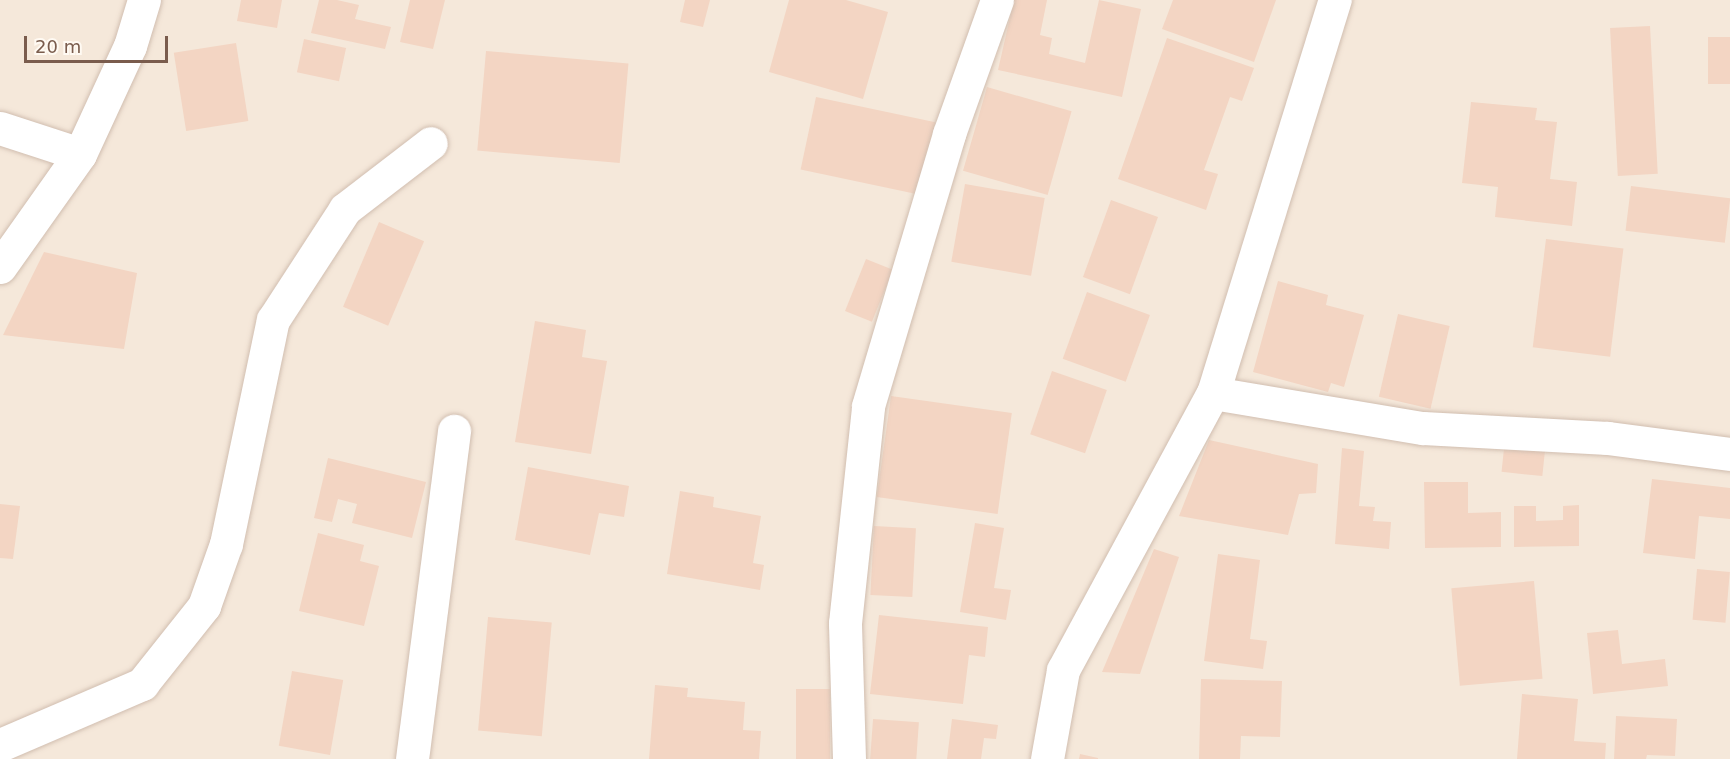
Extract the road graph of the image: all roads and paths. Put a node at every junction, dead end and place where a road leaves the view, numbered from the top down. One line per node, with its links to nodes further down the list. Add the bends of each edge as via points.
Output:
1 (144, 0): 6 (street, via 130,46)
2 (997, 0): 13 (street, via 949,134 868,406 845,623)
3 (1335, 0): 8 (street)
4 (0, 128): 6 (street)
5 (431, 143): 11 (street, via 345,208 273,320 226,544 204,606 142,684)
6 (80, 154): 7 (street)
7 (0, 267)
8 (1213, 393): 10 (street, via 1423,428 1608,438); 14 (street, via 1063,670)
9 (454, 431): 12 (street)
10 (1730, 454)
11 (0, 745)
12 (412, 759)
13 (849, 759)
14 (1047, 759)

